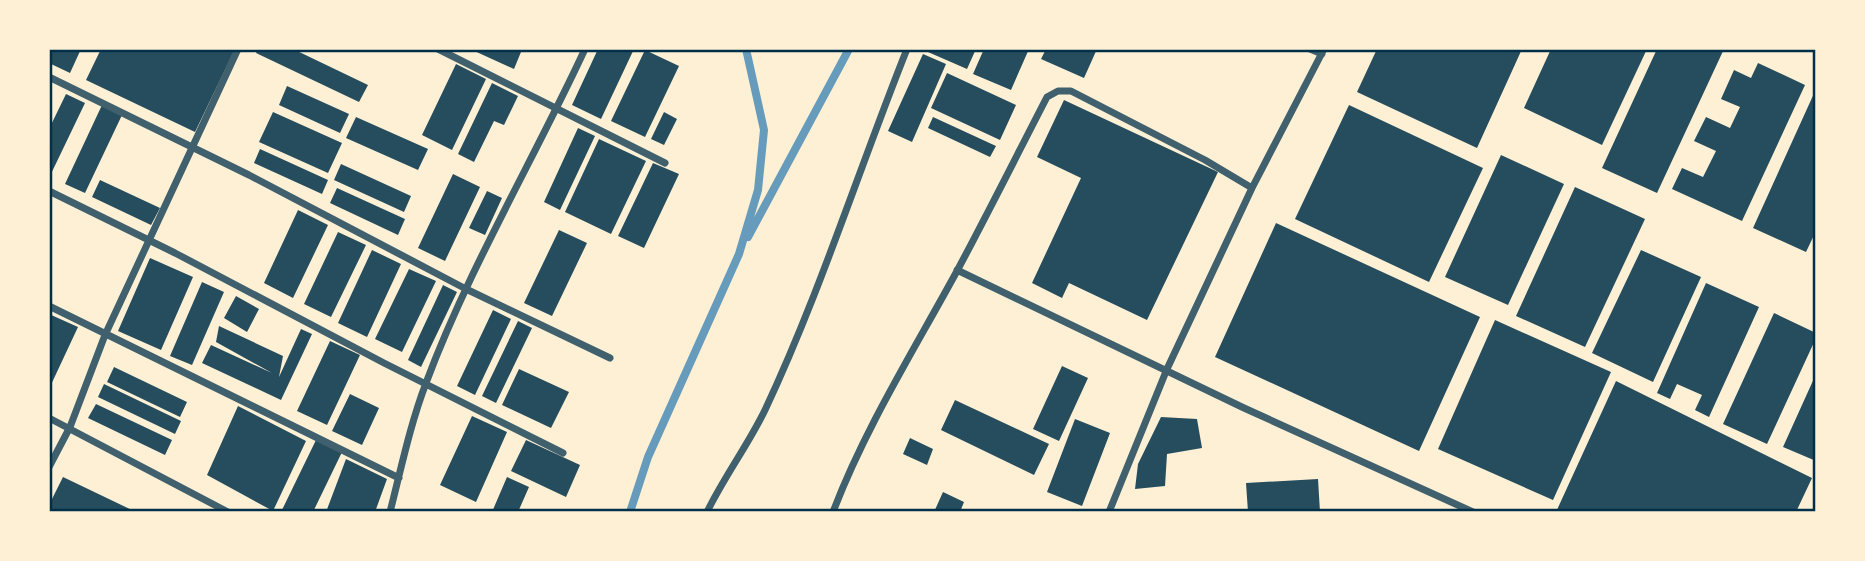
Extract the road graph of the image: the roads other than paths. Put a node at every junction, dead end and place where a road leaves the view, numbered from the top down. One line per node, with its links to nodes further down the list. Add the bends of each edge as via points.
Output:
1 (238, 49): 9 (street)
2 (438, 49): 8 (street)
3 (585, 49): 8 (street)
4 (906, 49): 28 (street, via 791,351 763,413)
5 (1310, 49): 6 (street)
6 (1323, 51): 11 (street)
7 (49, 77): 9 (street)
8 (557, 110): 10 (street); 15 (street)
9 (194, 147): 13 (street); 15 (street)
10 (665, 163)
11 (1252, 188): 14 (street, via 1071,91 1058,91 1047,97); 19 (street)
12 (49, 191): 13 (street)
13 (151, 240): 17 (street); 20 (street)
14 (957, 270): 19 (street); 29 (street, via 899,374)
15 (466, 289): 18 (street); 20 (street)
16 (49, 306): 17 (street)
17 (105, 335): 22 (street); 25 (street)
18 (610, 359)
19 (1167, 369): 30 (street); 31 (street)
20 (426, 384): 23 (street); 25 (street)
21 (49, 418): 22 (street)
22 (70, 428): 24 (street); 26 (street)
23 (563, 453)
24 (49, 467)
25 (399, 478): 27 (street)
26 (228, 512)
27 (390, 512)
28 (707, 512)
29 (833, 512)
30 (1109, 512)
31 (1473, 512)

